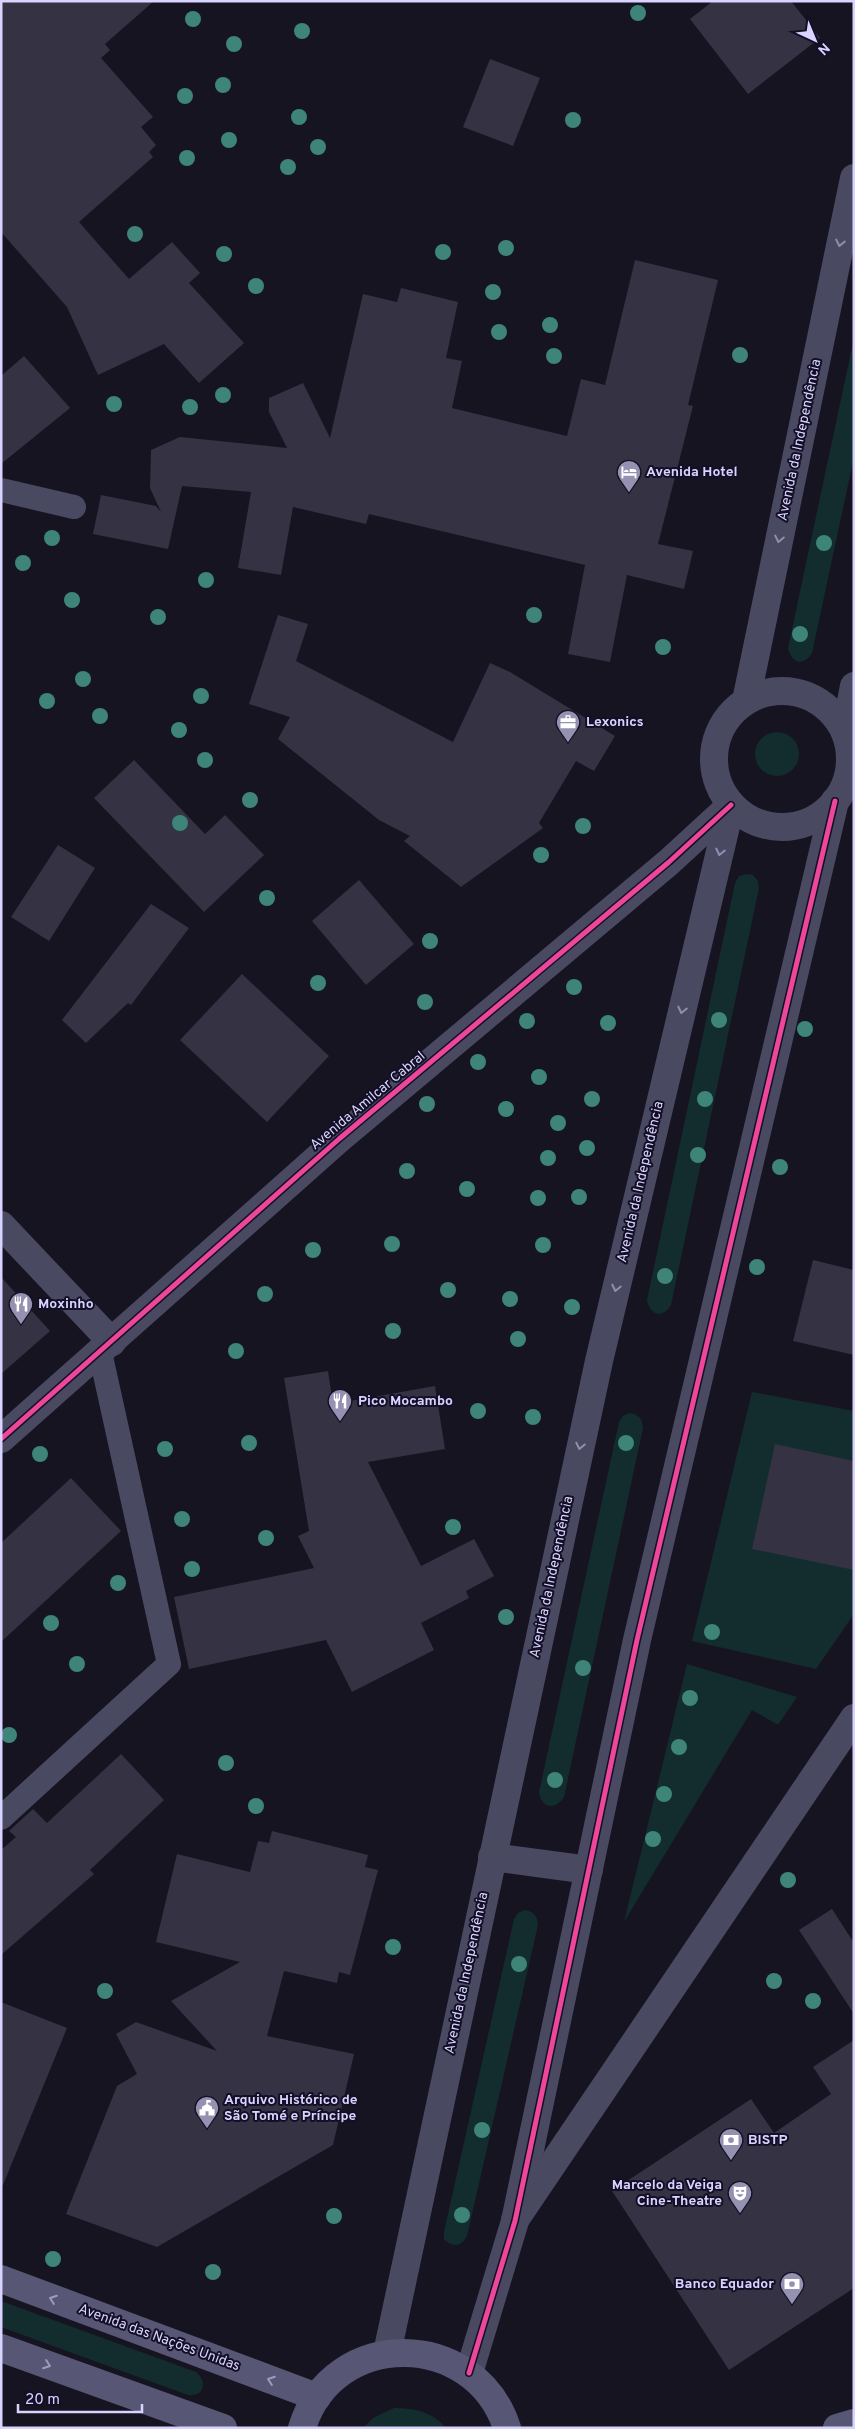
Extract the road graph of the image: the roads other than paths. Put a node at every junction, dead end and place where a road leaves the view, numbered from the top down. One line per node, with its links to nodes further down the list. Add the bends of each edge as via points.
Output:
1 (854, 178): 5 (street, Avenida da Independência, one-way to 5)
2 (1, 490): 3 (lane)
3 (74, 507)
4 (854, 686): 6 (street)
5 (746, 701): 6 (street, via 768,692 791,691 814,698 832,713); 8 (street, via 728,716 714,749 713,763 719,785)
6 (845, 732): 7 (street, via 849,768)
7 (835, 801): 8 (street, via 816,817 795,826 772,826 750,819); 15 (street, via 638,1640)
8 (731, 805): 10 (street, Avenida Amilcar Cabral, via 646,881 340,1139); 14 (street, Avenida da Independência, one-way to 14, via 599,1361)
9 (1, 1225): 10 (street)
10 (106, 1347): 11 (street, Avenida Amilcar Cabral); 13 (lane, via 169,1664)
11 (1, 1440)
12 (854, 1718): 16 (street)
13 (1, 1818)
14 (492, 1857): 15 (street); 19 (street, Avenida da Independência)
15 (589, 1870): 16 (street)
16 (514, 2221): 20 (street)
17 (1, 2280): 21 (main road, Avenida das Nações Unidas, one-way to 17)
18 (1, 2348): 23 (main road, one-way to 23)
19 (387, 2353): 20 (main road, via 415,2352 443,2359); 21 (main road, via 340,2373)
20 (469, 2372): 25 (main road, via 495,2400)
21 (317, 2397): 24 (main road)
22 (854, 2423): 26 (main road)
23 (223, 2428)
24 (302, 2428)
25 (507, 2428)
26 (838, 2428)

